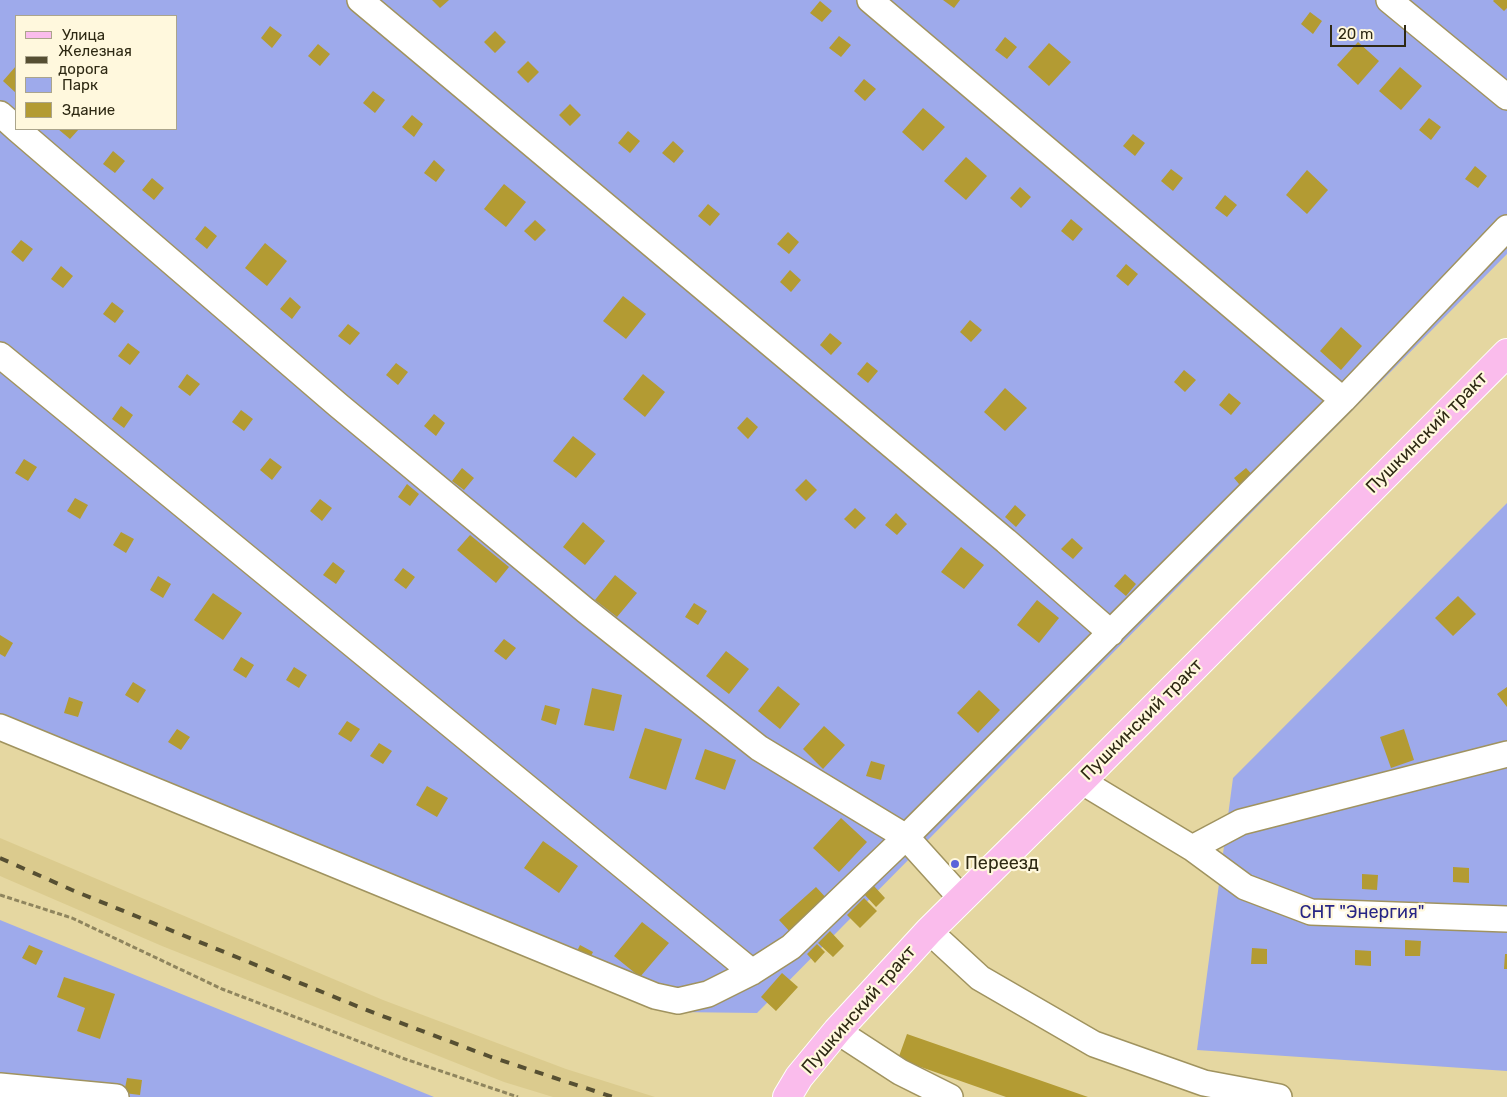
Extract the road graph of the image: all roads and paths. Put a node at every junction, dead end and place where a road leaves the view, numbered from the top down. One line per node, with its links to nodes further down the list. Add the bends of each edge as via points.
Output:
1 (360, 0): 12 (street, via 998,534)
2 (870, 0): 11 (street)
3 (1389, 0): 4 (street)
4 (1507, 97)
5 (0, 114): 6 (street)
6 (15, 126)
7 (19, 130): 16 (street, via 338,405 584,610 759,748)
8 (1507, 228): 11 (street)
9 (1507, 353): 15 (main road, Пушкинский тракт)
10 (0, 355): 22 (street)
11 (1343, 400): 12 (street)
12 (1111, 633): 16 (street)
13 (0, 727): 22 (street, via 655,996 678,1001 701,996)
14 (1507, 754): 17 (street, via 1241,822)
15 (1082, 781): 17 (street); 19 (main road, Пушкинский тракт)
16 (906, 837): 19 (street); 22 (street, via 791,947)
17 (1192, 848): 20 (street, via 1245,887 1311,912)
18 (0, 895): 26 (path, via 72,918 222,989 405,1059)
19 (962, 899): 21 (main road, Пушкинский тракт)
20 (1507, 918)
21 (929, 931): 23 (main road, Пушкинский тракт); 29 (street, via 980,978 1094,1044 1204,1083)
22 (752, 972)
23 (837, 1030): 27 (main road, Пушкинский тракт); 28 (street, via 900,1072)
24 (0, 1086): 25 (street)
25 (116, 1097)
26 (518, 1097)
27 (787, 1097)
28 (950, 1097)
29 (1279, 1097)

